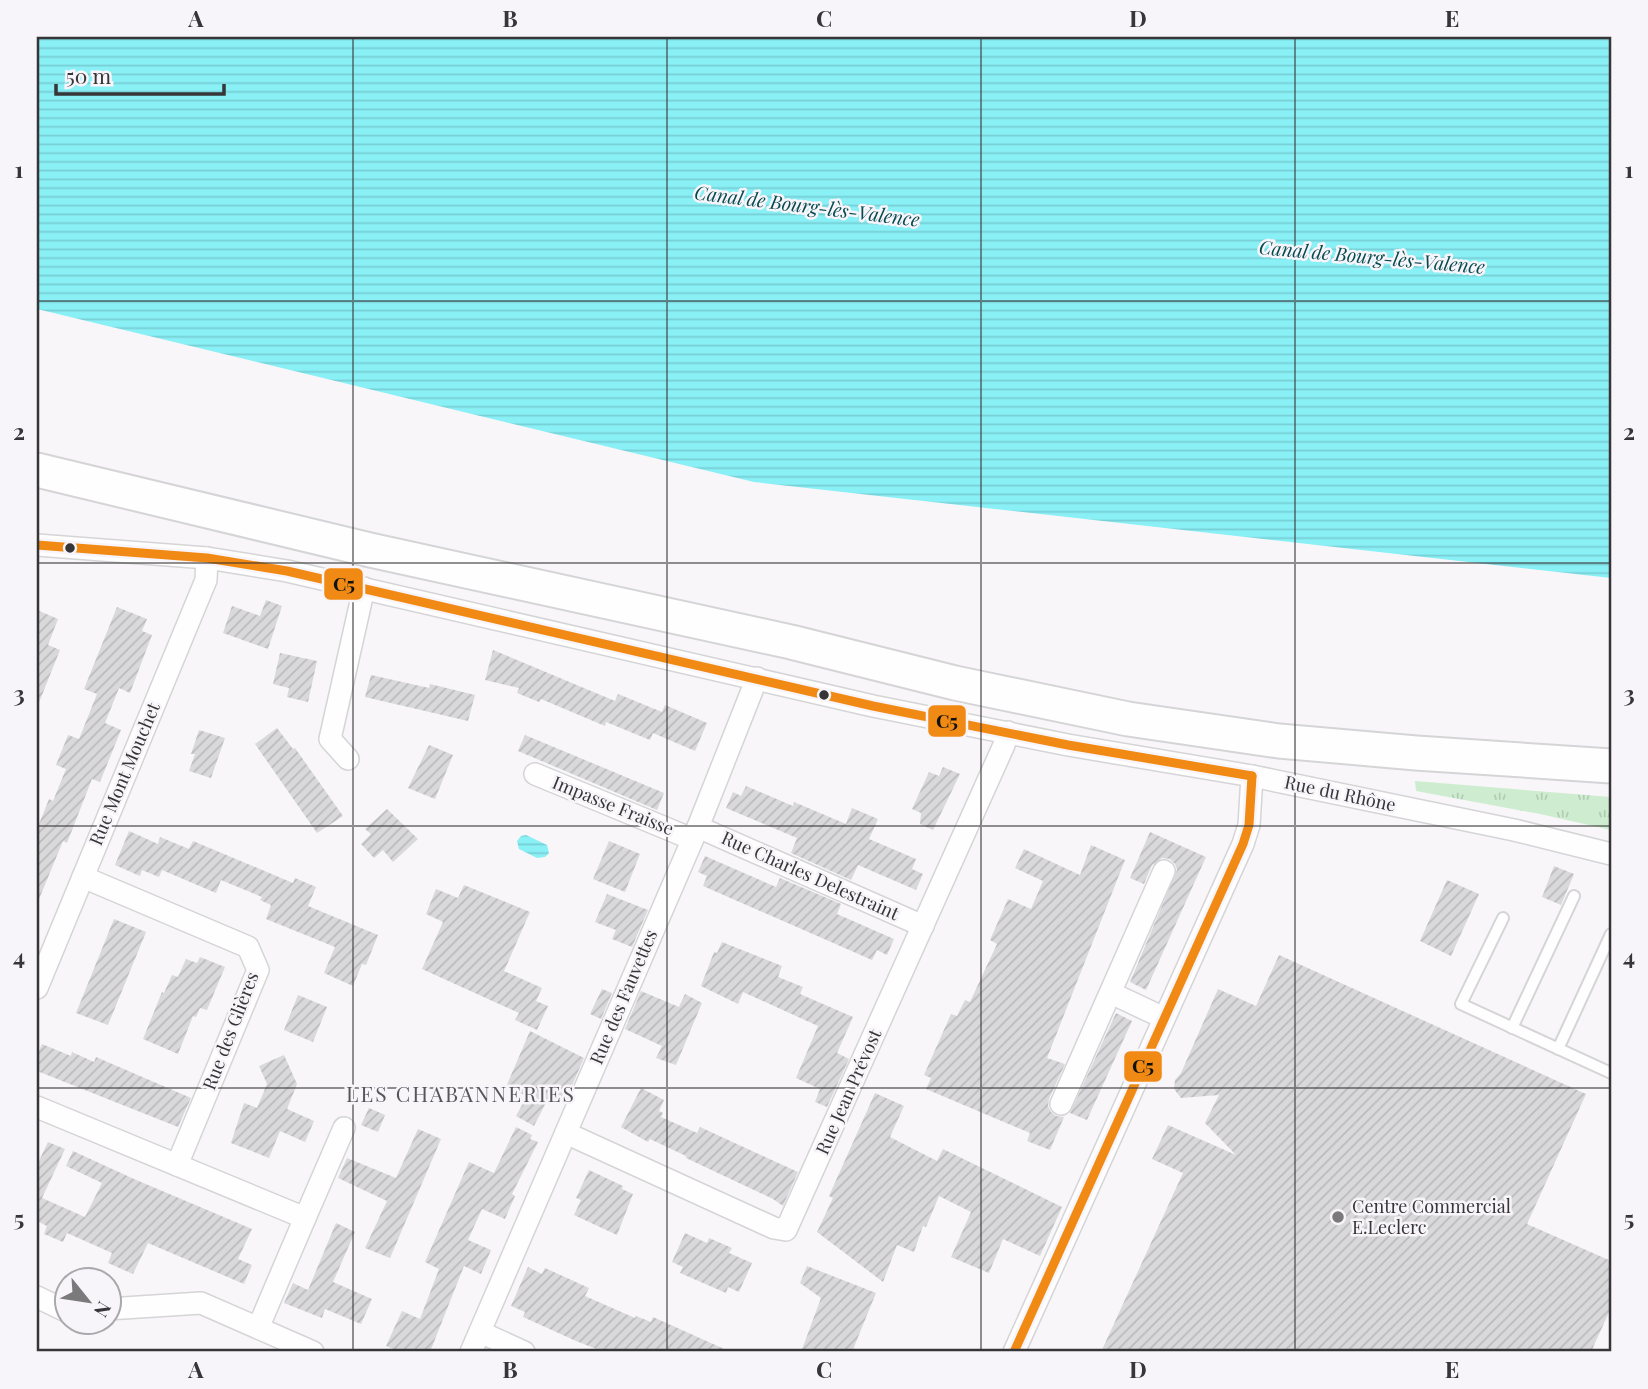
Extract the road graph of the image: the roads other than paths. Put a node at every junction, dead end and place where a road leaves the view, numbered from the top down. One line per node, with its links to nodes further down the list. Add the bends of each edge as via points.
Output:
1 (37, 470): 8 (main road, via 370,550 1128,719 1293,742)
2 (37, 545): 3 (street, Rue du Rhône)
3 (206, 558): 4 (street, Rue du Rhône); 14 (street, Rue Mont Mouchet, via 206,580)
4 (364, 588): 5 (street, Rue du Rhône); 7 (street, via 330,739)
5 (757, 678): 6 (street, Rue du Rhône); 11 (street, Rue des Fauvettes)
6 (1008, 732): 10 (street, Rue du Rhône); 17 (street, Rue Jean Prévost)
7 (348, 759)
8 (1606, 765)
9 (534, 774): 11 (street, Impasse Fraisse)
10 (1252, 776): 12 (street, Rue du Rhône); 21 (street, via 1243,844)
11 (695, 833): 17 (street, Rue Charles Delestraint); 28 (street, Rue des Fauvettes)
12 (1611, 854)
13 (1164, 871): 20 (street)
14 (83, 877): 19 (street, Rue Mont Mouchet); 29 (street, Rue des Glières, via 248,947 258,970)
15 (1574, 896): 22 (lane)
16 (1503, 918): 22 (lane, via 1461,1004)
17 (923, 926): 28 (street, Rue Jean Prévost, via 786,1230)
18 (1611, 934): 23 (lane)
19 (37, 988)
20 (1111, 993): 21 (street); 25 (street)
21 (1164, 1018): 37 (street)
22 (1512, 1028): 23 (lane)
23 (1558, 1049): 24 (lane)
24 (1611, 1073)
25 (1061, 1104)
26 (37, 1107): 29 (street)
27 (344, 1128): 30 (street)
28 (566, 1133): 33 (street, Rue des Fauvettes)
29 (177, 1165): 30 (street)
30 (305, 1218): 32 (street)
31 (122, 1308): 32 (street, via 201,1303)
32 (258, 1328): 34 (street)
33 (480, 1332): 35 (street, Rue des Fauvettes); 36 (street)
34 (313, 1352)
35 (471, 1352)
36 (524, 1352)
37 (1014, 1352)

